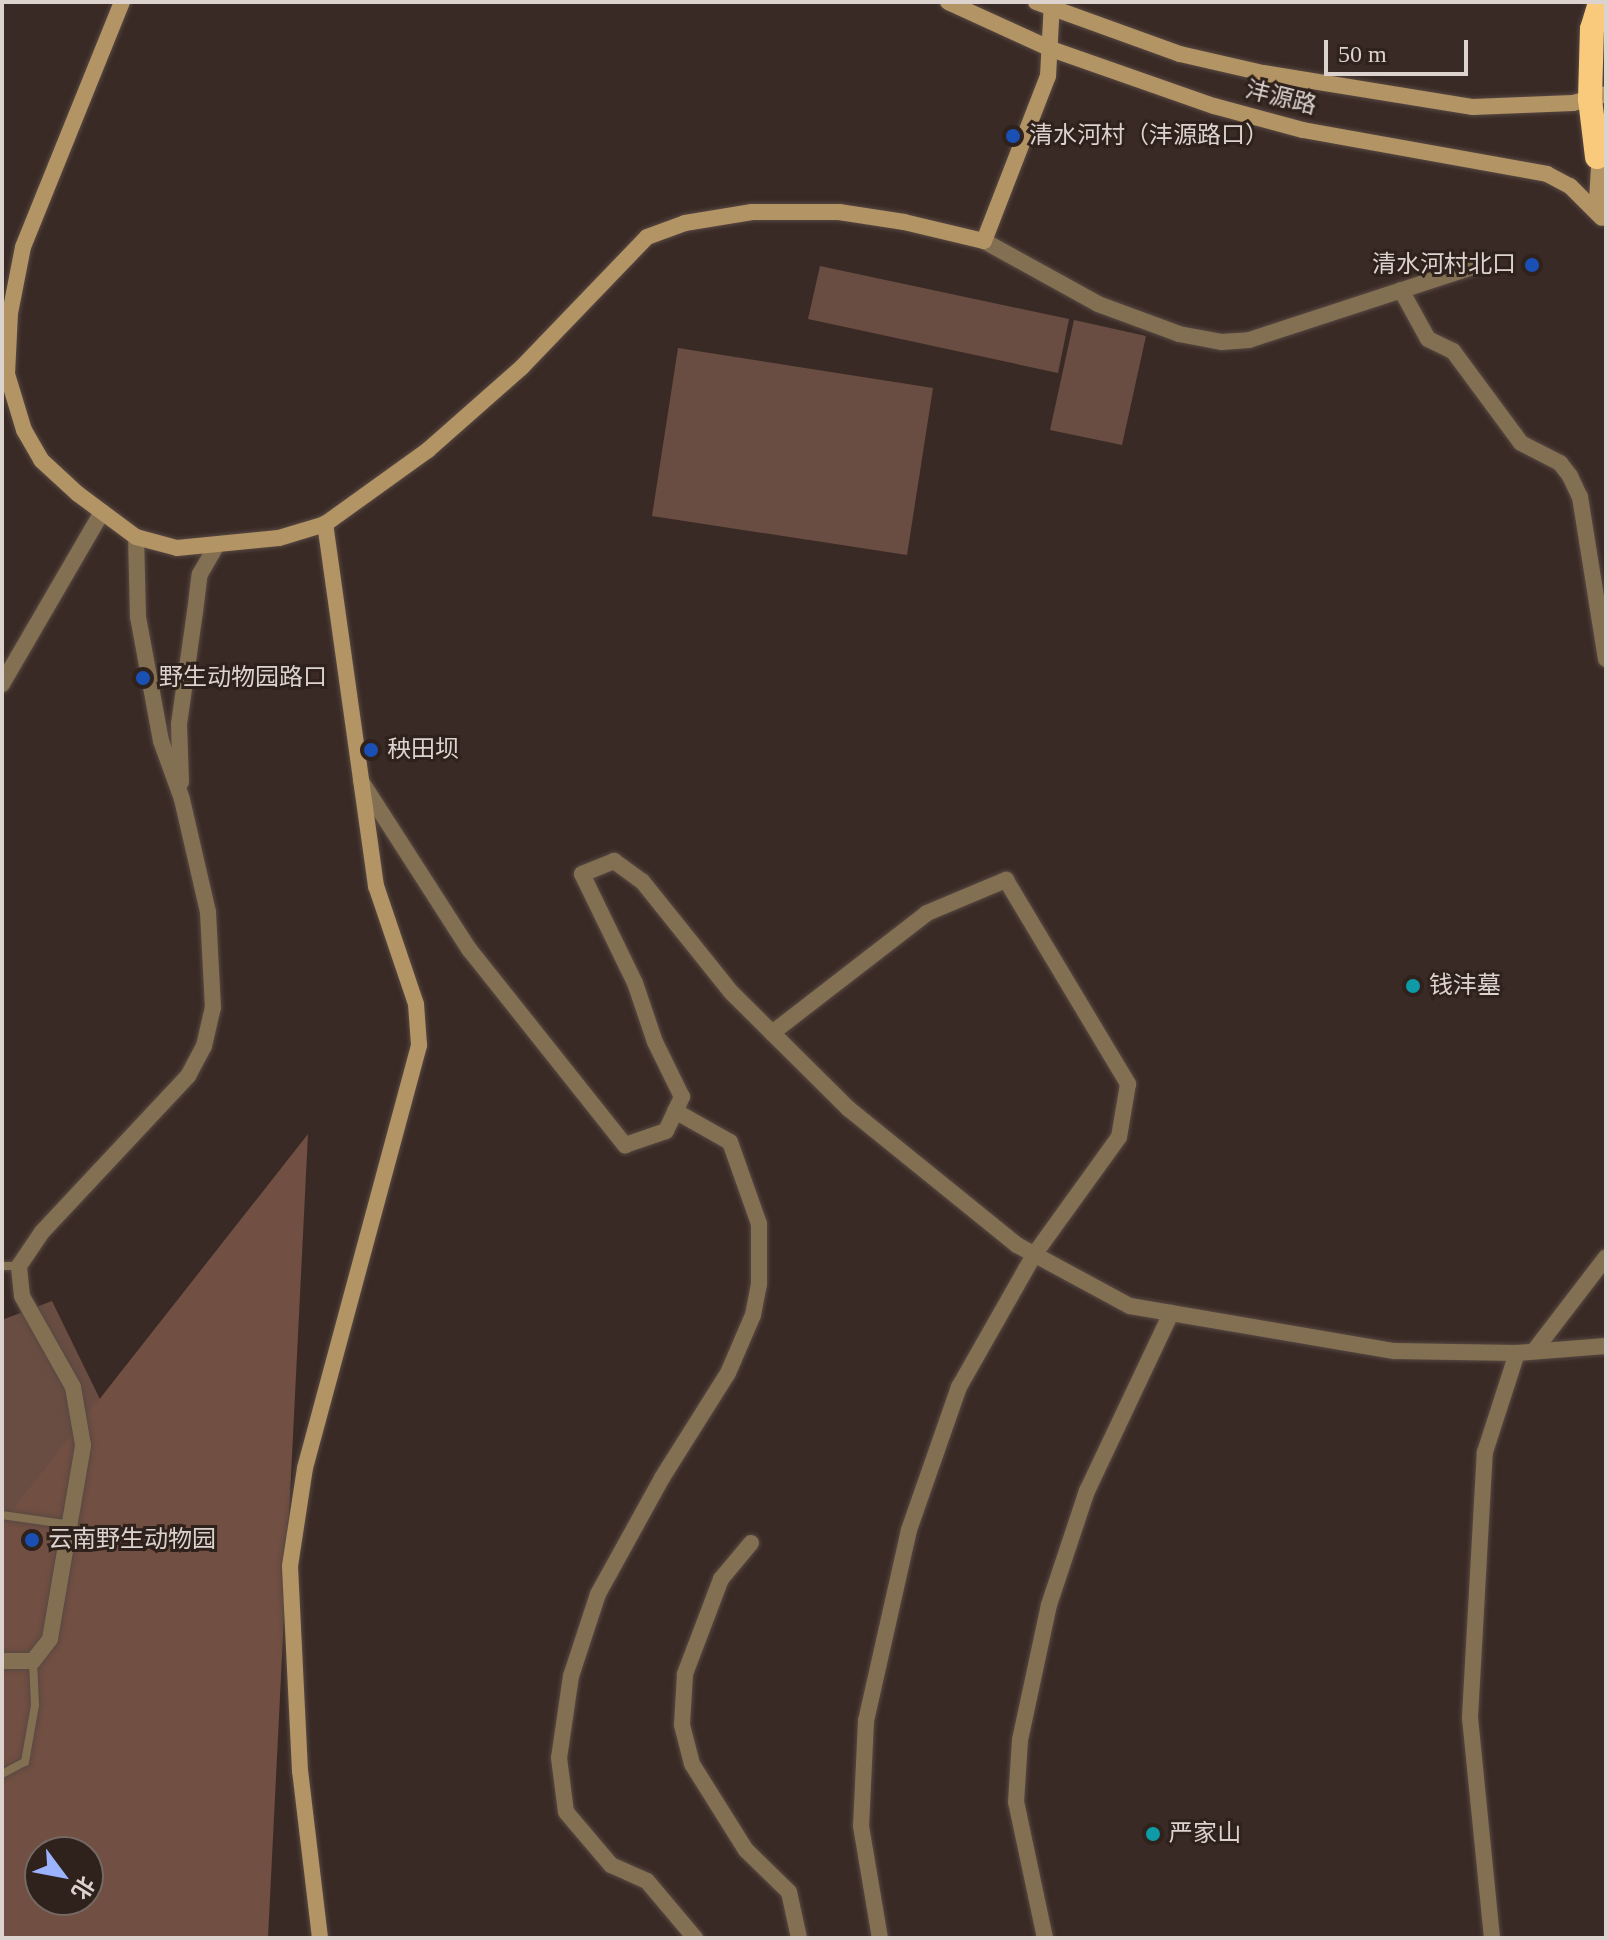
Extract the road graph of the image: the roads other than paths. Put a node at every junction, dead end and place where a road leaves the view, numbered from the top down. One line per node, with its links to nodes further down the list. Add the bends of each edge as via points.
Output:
1 (122, 2): 13 (street, via 23,247 10,313 7,374 24,430 41,460)
2 (948, 2): 5 (street, 沣源路)
3 (1600, 2): 6 (highway, via 1592,29)
4 (1046, 4): 5 (street); 6 (street, 沣源路, via 1180,54 1263,73 1473,107 1526,107)
5 (1051, 49): 9 (street, 沣源路, via 1214,106 1303,130 1547,174 1570,186); 10 (street, via 1048,76)
6 (1598, 96): 8 (highway)
7 (1606, 133): 8 (street)
8 (1597, 157): 9 (street, via 1597,200)
9 (1604, 223)
10 (984, 241): 12 (street, via 1098,304 1179,334 1222,342 1249,340); 14 (street, via 904,222 824,212 752,212 685,223 647,237 522,367 428,450)
11 (1475, 266): 12 (street)
12 (1401, 290): 17 (street, via 1428,339 1453,351 1521,443 1560,463 1570,476 1580,497)
13 (102, 512): 15 (street); 18 (street)
14 (325, 524): 16 (street, via 279,538); 19 (street)
15 (136, 537): 16 (street, via 177,548); 20 (street, via 138,617 161,741)
16 (216, 546): 20 (street, via 200,574 179,724)
17 (1606, 659)
18 (2, 684)
19 (361, 781): 22 (street, via 469,949 625,1145 666,1131); 36 (street, via 376,886 416,1004 419,1045 305,1468 290,1566 300,1771)
20 (182, 799): 25 (street, via 208,912 213,1008 204,1046 188,1076)
21 (772, 1033): 22 (street, via 731,992 642,881 614,861 582,874 682,1097); 23 (street, via 849,1109); 23 (street, via 927,913 1006,880 1128,1084 1119,1137)
22 (675, 1111): 37 (street, via 730,1142 759,1224 759,1284 753,1315 728,1373 598,1594 571,1676 559,1758 566,1812 611,1865 647,1881)
23 (1034, 1255): 26 (street, via 1130,1306); 39 (street, via 959,1387 906,1545 866,1721 861,1826)
24 (1606, 1257): 28 (street)
25 (10, 1266): 31 (street, via 73,1387 83,1445)
26 (1171, 1313): 29 (street, via 1394,1351); 40 (street, via 1087,1491 1049,1605 1020,1740 1016,1802)
27 (1606, 1346): 28 (street)
28 (1534, 1351): 29 (street)
29 (1517, 1353): 41 (street, via 1485,1452 1470,1717)
30 (2, 1515): 31 (lane)
31 (71, 1525): 34 (street, via 50,1639)
32 (751, 1543): 38 (street, via 721,1579 690,1660 682,1725 692,1764 746,1850 789,1892)
33 (2, 1661): 34 (street)
34 (33, 1661): 35 (lane, via 35,1705 25,1762)
35 (2, 1774)
36 (320, 1938)
37 (695, 1938)
38 (799, 1938)
39 (880, 1938)
40 (1045, 1938)
41 (1492, 1938)

